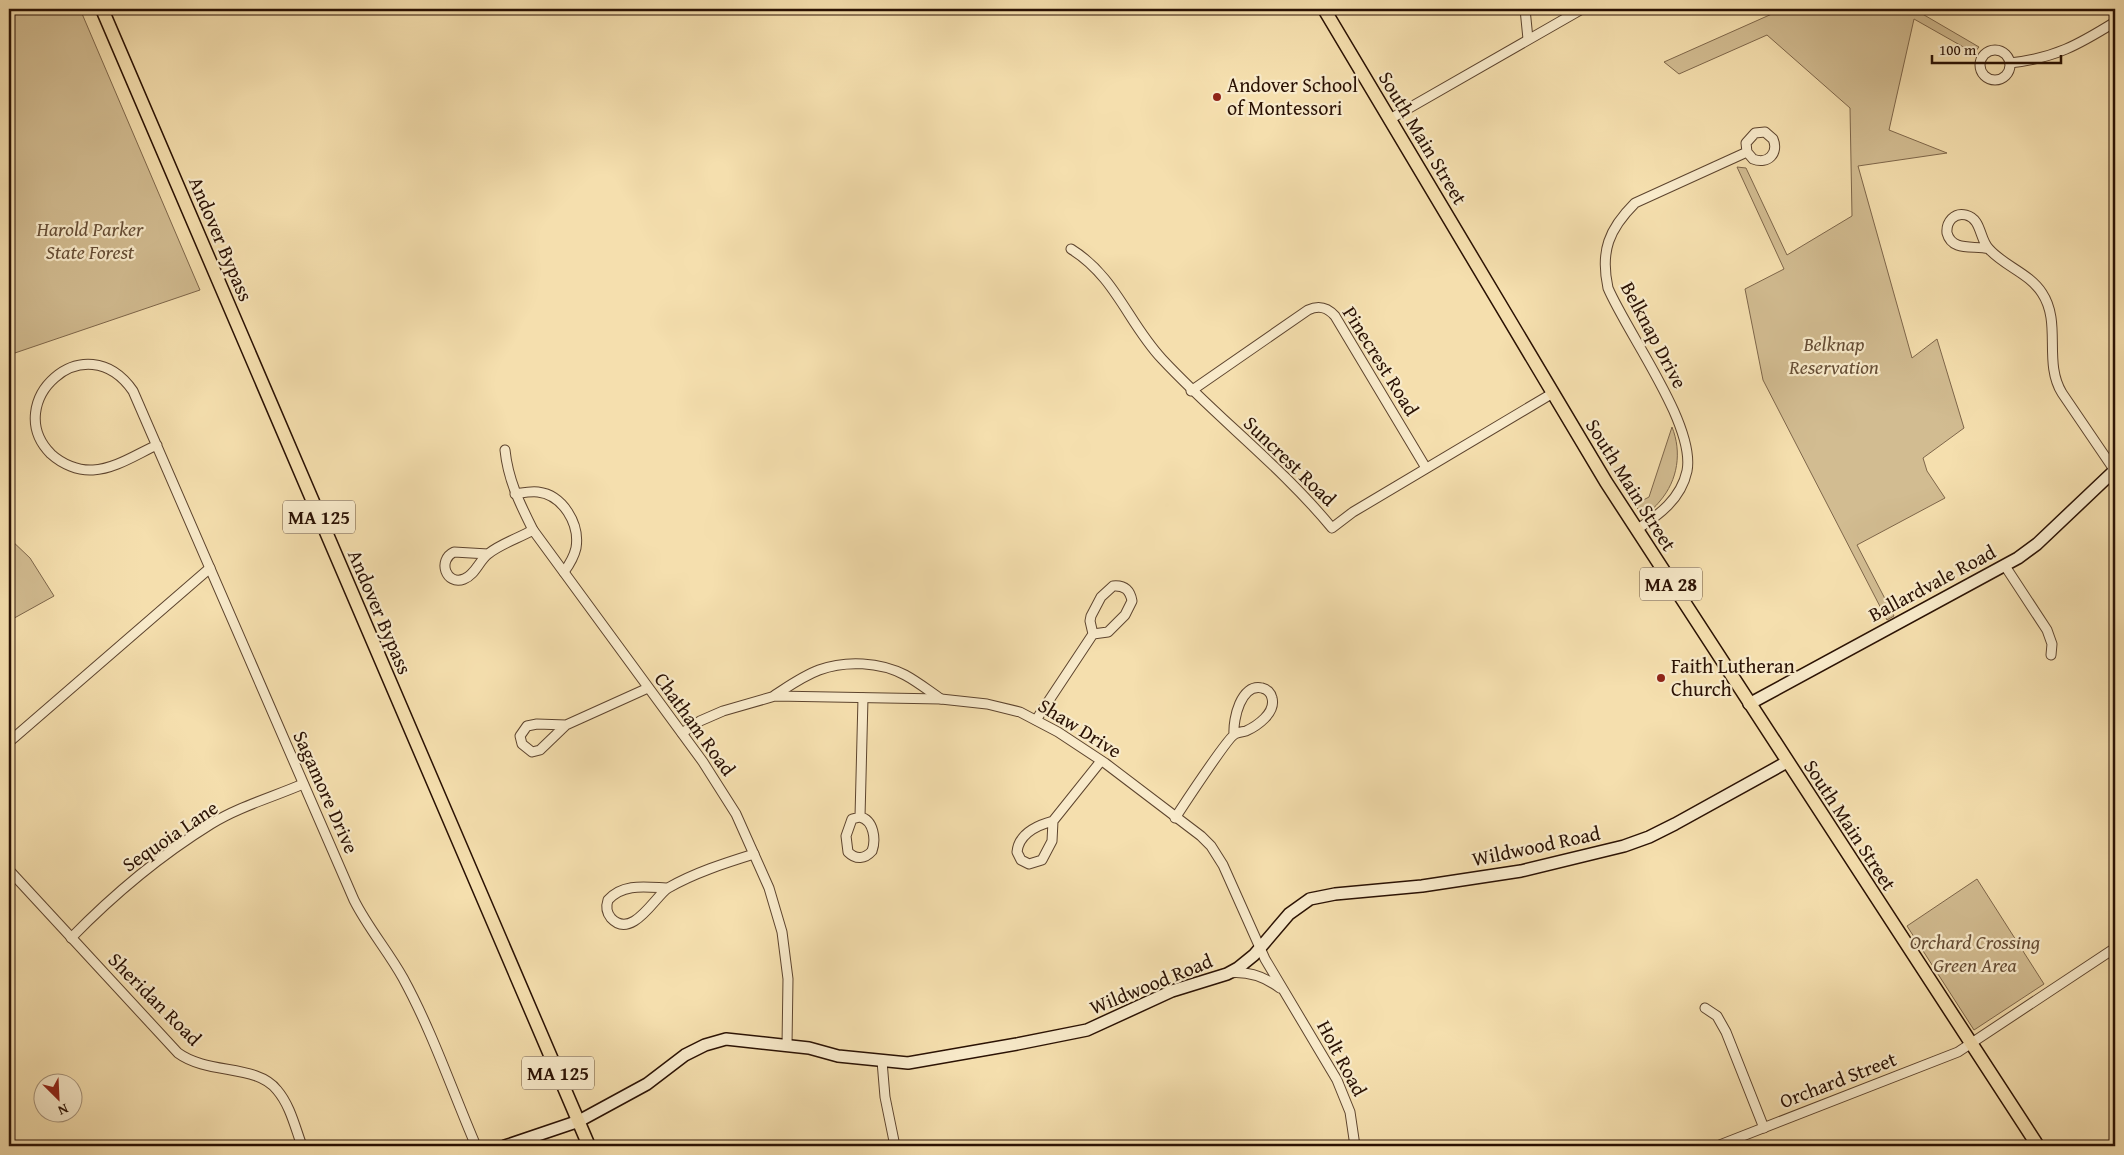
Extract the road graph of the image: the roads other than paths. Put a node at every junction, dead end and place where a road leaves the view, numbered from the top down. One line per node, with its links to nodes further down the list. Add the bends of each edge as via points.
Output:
1 (102, 9): 55 (main road, Andover Bypass / MA 125)
2 (1324, 9): 8 (main road, South Main Street / MA 28)
3 (1525, 9): 6 (street)
4 (1582, 9): 6 (street)
5 (2115, 22): 7 (street, via 2065,51)
6 (1528, 39): 8 (street)
7 (2010, 63)
8 (1390, 119): 13 (main road, South Main Street / MA 28)
9 (1747, 152): 20 (street, Belknap Drive, via 1635,203 1607,243 1604,273 1608,288 1679,422 1687,452 1687,472 1678,492 1661,513)
10 (1071, 249): 12 (street, Suncrest Road, via 1111,286 1160,357)
11 (1989, 249): 11 (street, via 1954,243 1947,233 1948,222 1958,215 1970,217); 17 (street, via 2028,278 2043,294 2050,315 2053,367 2058,385)
12 (1191, 390): 16 (street, Suncrest Road, via 1306,498 1332,528); 16 (street, Pinecrest Road, via 1308,310 1323,307 1335,316)
13 (1553, 393): 16 (street, Suncrest Road); 20 (main road, South Main Street / MA 28)
14 (157, 445): 14 (street, Sagamore Drive, via 103,468 82,470 64,464 48,451 38,433 35,413 40,393 53,377 71,367 91,364 111,370 120,375 133,391); 23 (street, Sagamore Drive)
15 (505, 450): 18 (street, Chatham Road)
16 (1426, 468)
17 (2115, 470): 22 (street, Ballardvale Road, via 2037,544)
18 (515, 494): 19 (street, Chatham Road); 24 (street, via 539,492 554,498 566,509 576,538 571,561)
19 (533, 530): 21 (street); 24 (street, Chatham Road)
20 (1636, 530): 31 (main road, South Main Street / MA 28)
21 (488, 554): 21 (street, via 462,580 452,579 445,572 444,562 454,552)
22 (2005, 566): 26 (street, via 2047,630 2052,644); 31 (street, Ballardvale Road)
23 (210, 568): 36 (street); 39 (street, Sagamore Drive)
24 (564, 572): 27 (street, Chatham Road)
25 (1093, 634): 25 (street, via 1108,632 1125,615 1132,601 1125,588 1113,586 1101,597 1090,619); 32 (street)
26 (2051, 656)
27 (648, 688): 33 (street); 34 (street, Chatham Road)
28 (774, 696): 29 (street, Shaw Drive); 30 (street, via 820,670 856,664 890,669); 34 (street, Shaw Drive, via 700,721)
29 (863, 698): 30 (street, Shaw Drive); 40 (street)
30 (941, 699): 32 (street, Shaw Drive, via 987,704 1020,712)
31 (1749, 704): 38 (main road, South Main Street / MA 28)
32 (1036, 720): 37 (street, Shaw Drive)
33 (566, 725): 33 (street, via 540,750 532,752 522,744 521,732 527,726)
34 (682, 733): 43 (street, Chatham Road, via 724,793)
35 (1234, 734): 35 (street, via 1236,710 1248,693 1260,688 1269,692 1273,705 1266,717 1252,728); 41 (street)
36 (9, 742)
37 (1101, 761): 41 (street, Shaw Drive); 42 (street)
38 (1787, 762): 47 (street, Wildwood Road, via 1675,824 1624,846 1521,871 1310,899 1289,914); 52 (main road, South Main Street / MA 28)
39 (302, 784): 46 (street, Sequoia Lane, via 212,823 127,886); 58 (street, Sagamore Drive, via 364,920 417,1005)
40 (860, 817): 40 (street, via 852,819 846,836 848,852 860,858 872,851 874,840 869,822)
41 (1175, 818): 47 (street, Shaw Drive, via 1202,836 1217,855)
42 (1053, 821): 42 (street, via 1052,841 1042,860 1030,864 1021,860 1018,847 1023,839 1035,827)
43 (754, 854): 45 (street); 53 (street, Chatham Road, via 769,888 782,932 788,979)
44 (9, 870): 46 (street, Sheridan Road)
45 (666, 888): 45 (street, via 648,911 631,921 621,923 608,914 608,900 616,893 635,887)
46 (71, 938): 57 (street, Sheridan Road, via 184,1057 211,1068 257,1076 278,1090)
47 (1260, 948): 49 (street, Wildwood Road, via 1246,962); 50 (street, Holt Road)
48 (2115, 948): 52 (street, Orchard Street)
49 (1226, 974): 50 (street, Holt Road, via 1239,972 1258,976); 54 (street, Wildwood Road, via 1172,992 1108,1022 1075,1033 923,1061)
50 (1284, 992): 62 (street, Holt Road, via 1343,1094 1350,1112)
51 (1705, 1008): 56 (street, via 1717,1016 1726,1032)
52 (1972, 1044): 56 (street, Orchard Street); 64 (main road, South Main Street / MA 28)
53 (787, 1045): 54 (street, Wildwood Road); 55 (street, Wildwood Road, via 726,1039 705,1045 647,1084)
54 (882, 1061): 61 (street)
55 (579, 1121): 59 (street, Wildwood Road); 60 (main road, Andover Bypass / MA 125)
56 (1764, 1128): 63 (street, Orchard Street)
57 (302, 1146)
58 (476, 1146)
59 (505, 1146)
60 (589, 1146)
61 (895, 1146)
62 (1355, 1146)
63 (1717, 1146)
64 (2038, 1146)

